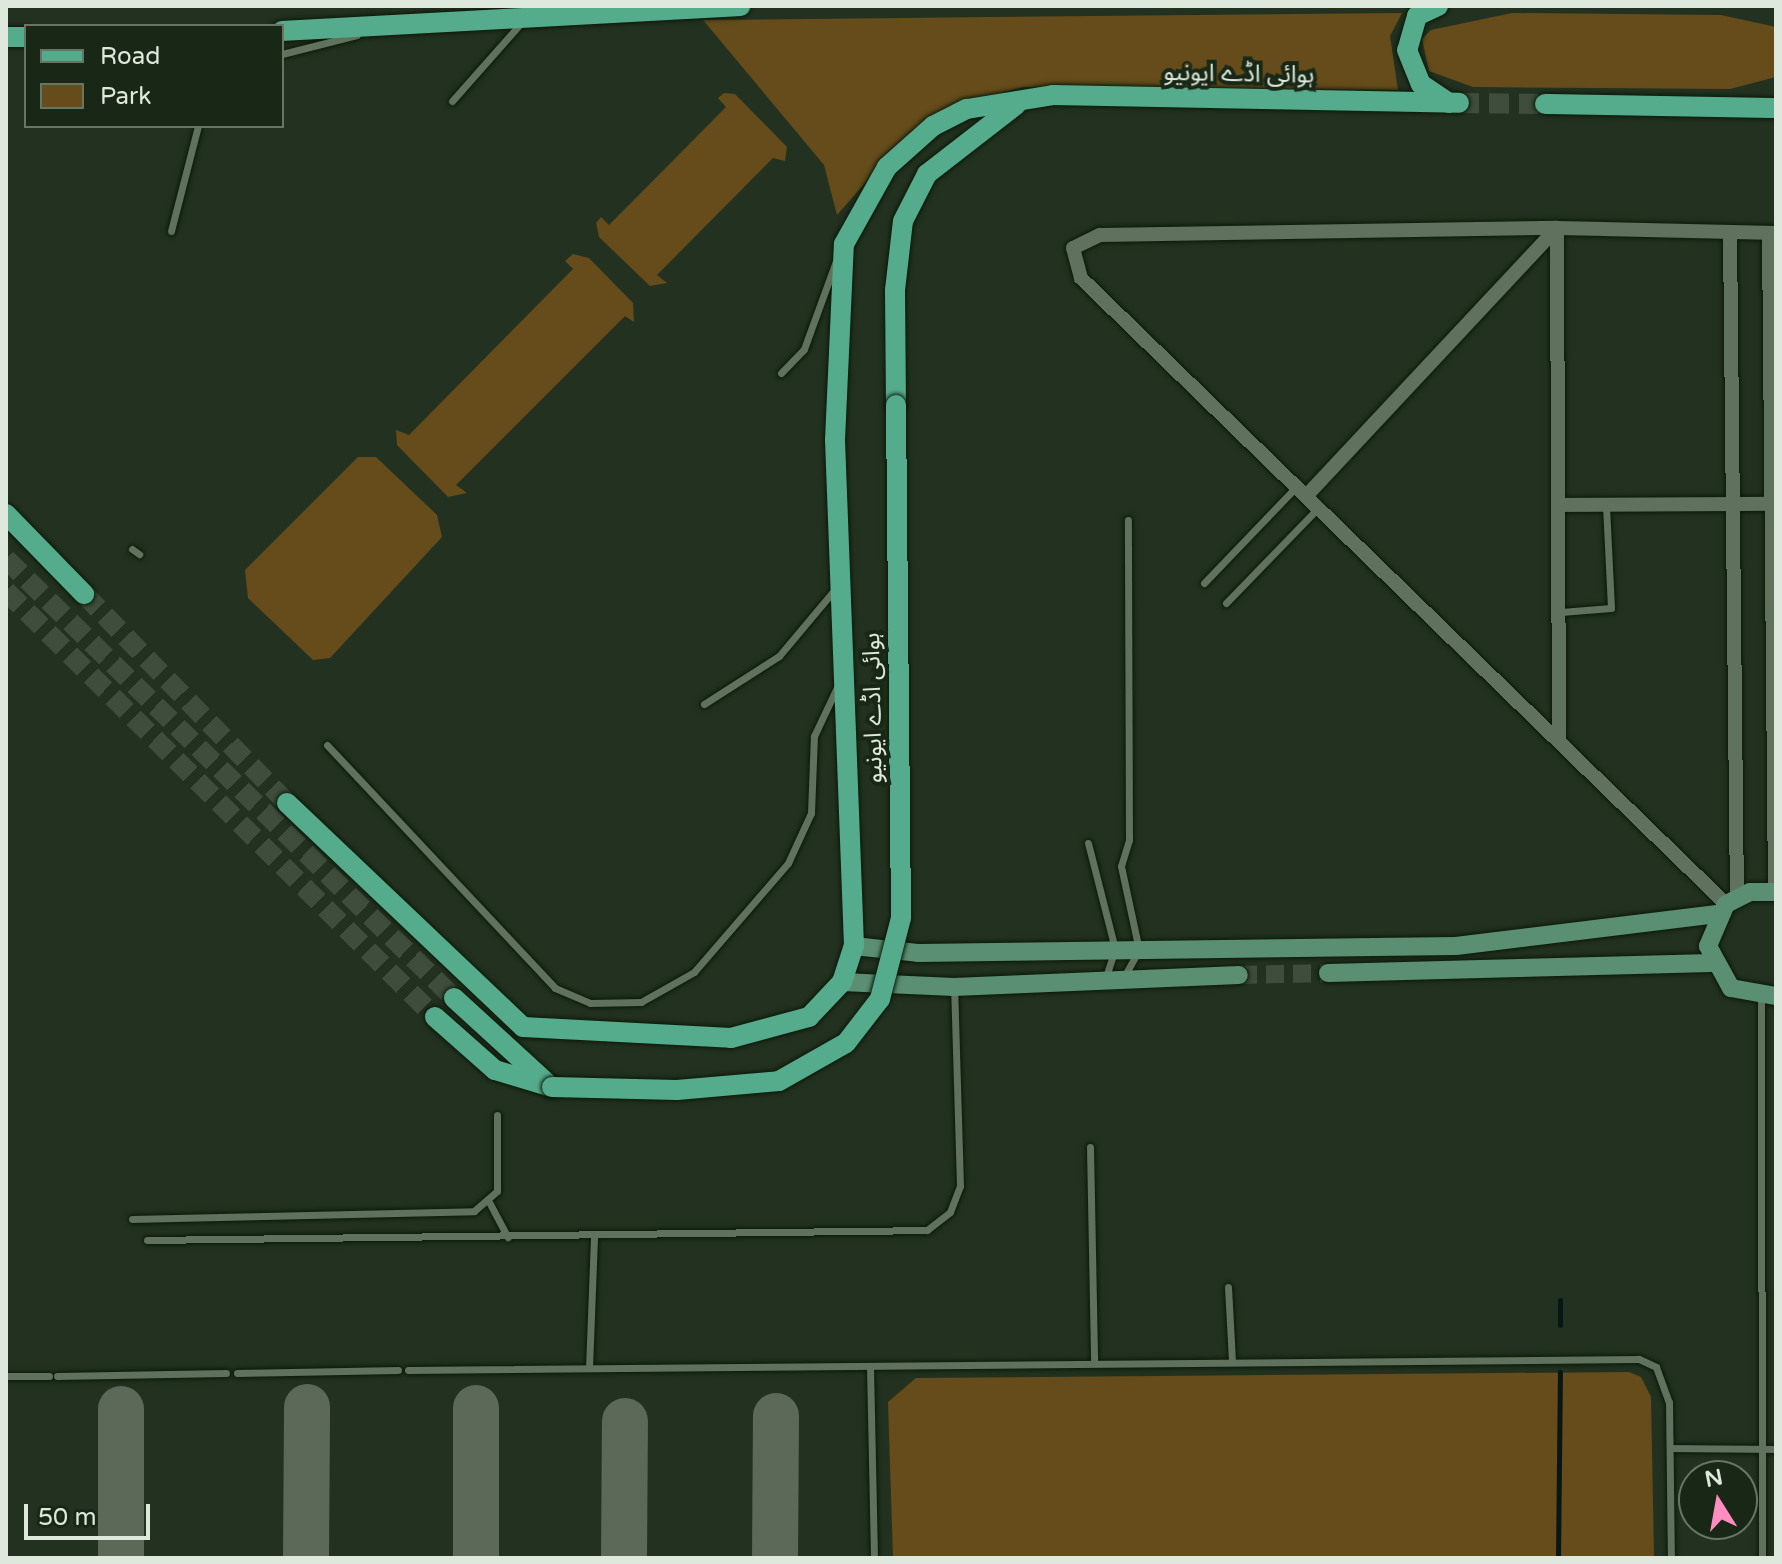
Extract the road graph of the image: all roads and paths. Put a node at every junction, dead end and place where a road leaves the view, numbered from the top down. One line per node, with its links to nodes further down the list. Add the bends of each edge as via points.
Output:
1 (740, 6): 3 (main road)
2 (1438, 6): 8 (main road, ہوائی اڈے ایونیو, via 1417,16 1407,50 1421,84 1454,103 1053,95)
3 (523, 20): 4 (main road); 7 (lane)
4 (407, 23): 5 (main road); 6 (lane)
5 (284, 31)
6 (284, 54)
7 (452, 101)
8 (1019, 103): 16 (main road, ہوائی اڈے ایونیو, via 967,109 933,126 887,167); 53 (main road, ہوائی اڈے ایونیو, bridge, via 927,174 903,221 895,290 901,918 880,999 846,1043 779,1081 677,1090)
9 (1545, 104): 10 (main road)
10 (1776, 108)
11 (197, 128): 13 (lane)
12 (1557, 228): 14 (street); 18 (street); 18 (street, via 1081,238 1072,261 1081,278); 23 (street)
13 (171, 231)
14 (1730, 233): 15 (street); 19 (street)
15 (1772, 233): 21 (street)
16 (844, 244): 17 (lane, via 804,349); 27 (main road, ہوائی اڈے ایونیو)
17 (781, 373)
18 (1304, 488): 22 (street); 26 (lane)
19 (1731, 503): 20 (street); 21 (street); 38 (street)
20 (1606, 504): 23 (street); 30 (lane, via 1611,608)
21 (1773, 504): 37 (street)
22 (1320, 505): 29 (lane); 33 (street)
23 (1563, 505): 30 (street)
24 (6, 514): 28 (main road)
25 (1128, 520): 42 (lane, via 1129,840 1121,866)
26 (1204, 583)
27 (837, 586): 31 (main road, ہوائی اڈے ایونیو); 32 (lane, via 779,656)
28 (84, 594)
29 (1226, 603)
30 (1561, 612): 33 (street)
31 (841, 680): 34 (lane, via 814,736 814,785 805,835 749,912 673,990 612,1005 555,988); 39 (main road, ہوائی اڈے ایونیو)
32 (704, 704)
33 (1559, 739): 38 (street)
34 (327, 745)
35 (287, 803): 48 (main road, via 497,1005 538,1032 765,1034 809,1017)
36 (1088, 843): 41 (lane)
37 (1775, 892): 38 (street)
38 (1726, 905): 40 (street, via 1507,943); 43 (street)
39 (854, 946): 41 (street, via 918,953); 48 (main road)
40 (1218, 947): 42 (street); 45 (street)
41 (1115, 949): 42 (street); 47 (lane)
42 (1139, 950): 47 (lane)
43 (1711, 963): 44 (street); 50 (street, via 1731,988)
44 (1328, 973)
45 (1218, 975): 46 (street); 47 (street)
46 (1239, 975)
47 (1116, 976): 49 (street)
48 (842, 982): 49 (street)
49 (954, 987): 58 (lane, via 960,1186 950,1212 927,1230)
50 (1768, 997): 72 (lane)
51 (454, 998): 53 (main road)
52 (435, 1017): 53 (main road, ہوائی اڈے ایونیو, via 495,1070)
53 (552, 1087)
54 (497, 1115): 56 (lane, via 498,1182)
55 (1090, 1147): 63 (lane)
56 (489, 1202): 57 (lane, via 455,1215); 59 (lane)
57 (132, 1219)
58 (594, 1235): 59 (lane); 65 (lane)
59 (508, 1237): 60 (lane)
60 (147, 1240)
61 (1228, 1287): 62 (lane)
62 (1232, 1362): 63 (lane); 71 (lane, via 1649,1361 1666,1389)
63 (1094, 1363): 64 (lane)
64 (870, 1366): 65 (lane); 74 (lane)
65 (589, 1368): 67 (lane)
66 (398, 1370): 69 (lane)
67 (408, 1370)
68 (226, 1373): 70 (lane)
69 (237, 1373)
70 (6, 1376)
71 (1670, 1448): 72 (lane); 75 (lane)
72 (1764, 1449): 73 (lane); 76 (lane)
73 (1776, 1449)
74 (874, 1558)
75 (1671, 1558)
76 (1762, 1558)

